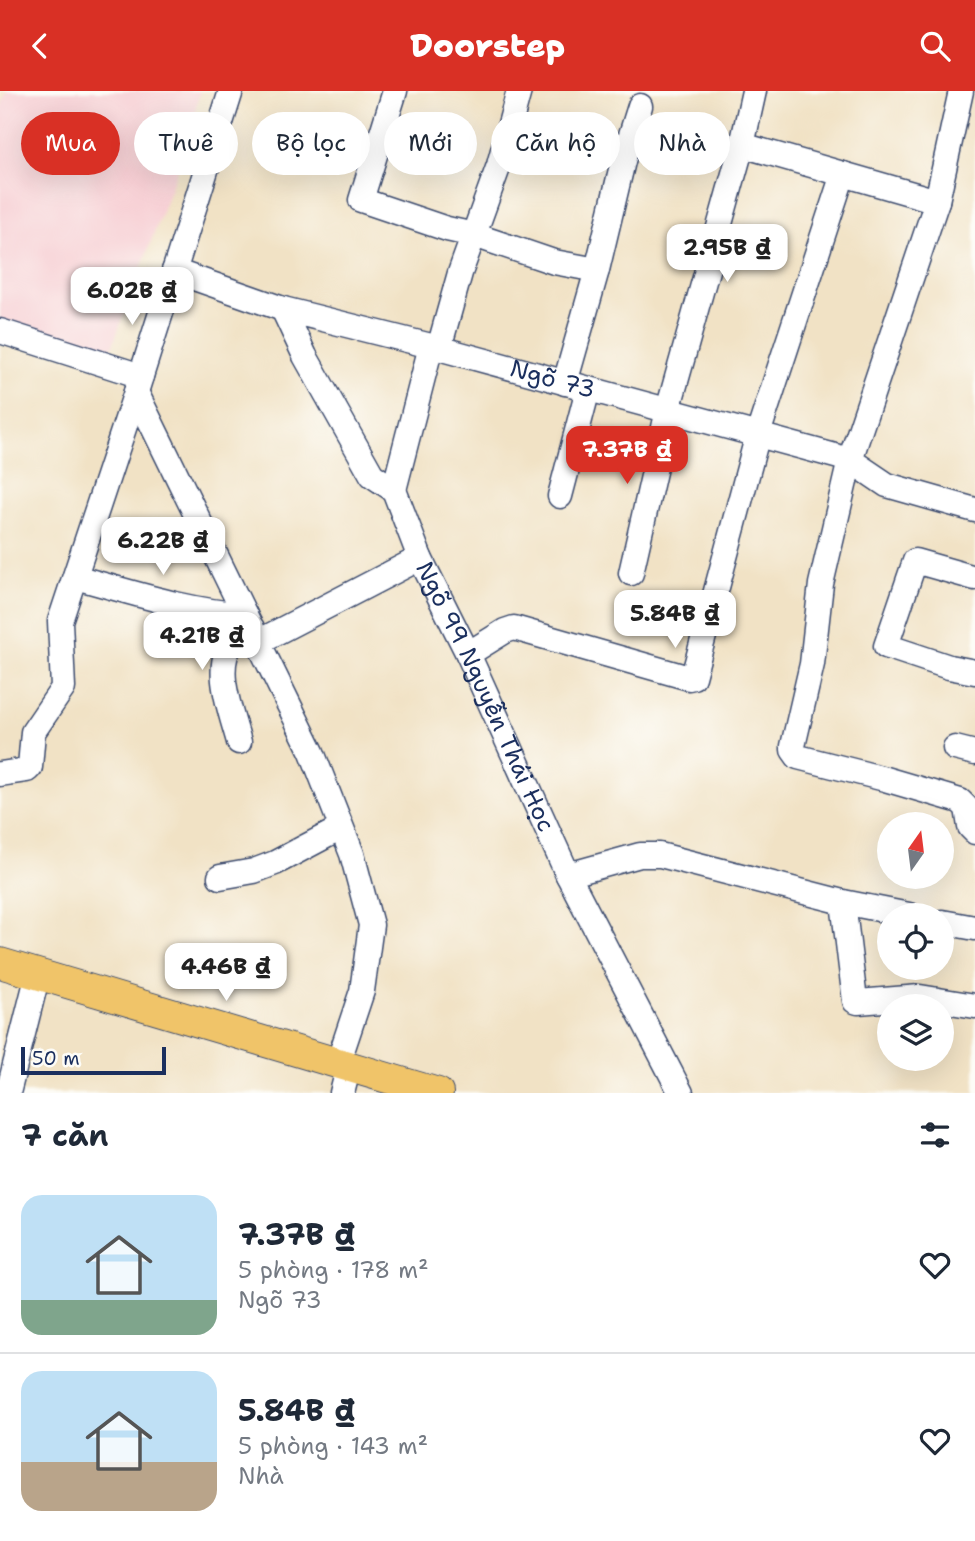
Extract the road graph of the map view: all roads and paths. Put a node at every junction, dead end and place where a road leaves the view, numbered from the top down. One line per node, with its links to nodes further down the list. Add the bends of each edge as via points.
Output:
1 (231, 91): 16 (street)
2 (395, 91): 14 (street, via 362,199)
3 (519, 91): 7 (street)
4 (754, 91): 8 (street)
5 (961, 91): 13 (street)
6 (640, 106): 10 (street)
7 (513, 112)
8 (742, 145): 11 (street); 22 (street)
9 (620, 156): 10 (street)
10 (624, 157): 15 (street)
11 (843, 174): 13 (street); 23 (street)
12 (495, 175): 14 (street)
13 (936, 201): 24 (street)
14 (474, 235): 15 (street, via 554,262); 19 (street)
15 (597, 269): 21 (street)
16 (174, 271): 17 (street, Ngõ 73); 20 (street)
17 (284, 309): 19 (street, Ngõ 73); 25 (street, Ngõ 99 Nguyễn Thái Học, via 372,475)
18 (0, 331): 20 (street)
19 (435, 347): 21 (street, Ngõ 73); 25 (street)
20 (138, 384): 30 (street); 32 (street)
21 (577, 386): 22 (street, Ngõ 73); 26 (street)
22 (668, 410): 23 (street, Ngõ 73); 29 (street)
23 (758, 434): 24 (street, Ngõ 73); 33 (street, via 693,677 514,628)
24 (850, 460): 27 (street, Ngõ 73, via 887,485); 38 (street, via 821,584 812,664 793,750 798,757 960,801)
25 (394, 490): 28 (street, Ngõ 99 Nguyễn Thái Học)
26 (560, 496)
27 (975, 510)
28 (420, 558): 32 (street); 33 (street, Ngõ 99 Nguyễn Thái Học)
29 (631, 573)
30 (75, 577): 32 (street, via 215,613); 36 (street, via 60,621 63,688 33,732 30,767)
31 (975, 578): 34 (street, via 915,561 886,646)
32 (252, 628): 35 (street, via 234,641 223,659 226,694); 37 (street, via 312,752)
33 (468, 654): 39 (street, Ngõ 99 Nguyễn Thái Học)
34 (975, 673)
35 (239, 742)
36 (0, 774)
37 (341, 828): 40 (street, via 275,863); 48 (street, via 371,925)
38 (975, 832)
39 (568, 875): 41 (street, via 640,855 660,855); 51 (street, Ngõ 99 Nguyễn Thái Học)
40 (220, 877)
41 (843, 902): 42 (street); 47 (street, via 855,1001 920,997)
42 (877, 909)
43 (954, 924): 44 (street)
44 (975, 928)
45 (0, 963): 46 (main road)
46 (38, 974): 48 (main road); 49 (street)
47 (975, 1006)
48 (343, 1074): 50 (main road)
49 (8, 1093)
50 (438, 1093)
51 (681, 1093)

